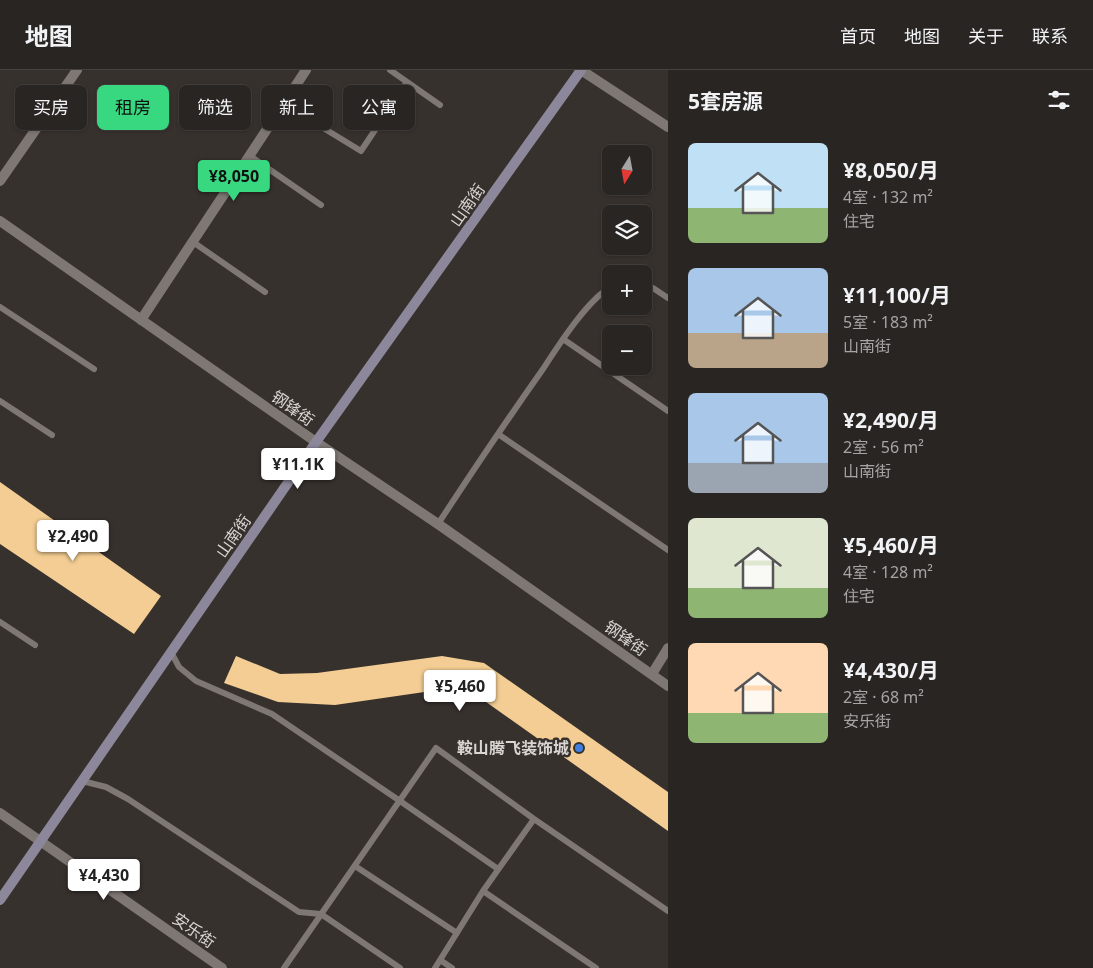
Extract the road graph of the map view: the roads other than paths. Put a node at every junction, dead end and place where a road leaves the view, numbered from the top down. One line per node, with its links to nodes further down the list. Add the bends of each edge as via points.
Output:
1 (77, 70): 12 (street)
2 (306, 70): 6 (street)
3 (390, 70): 5 (lane)
4 (581, 70): 8 (street); 28 (main road, 山南街)
5 (407, 82): 7 (lane); 10 (lane, via 361,151)
6 (296, 85)
7 (440, 105)
8 (668, 127)
9 (267, 130): 11 (street)
10 (327, 130)
11 (250, 156): 13 (lane); 15 (street)
12 (0, 181)
13 (321, 206)
14 (0, 221): 21 (street, 钢锋街)
15 (193, 242): 17 (lane); 21 (street)
16 (652, 288): 19 (lane)
17 (265, 292)
18 (602, 294): 22 (lane)
19 (668, 298)
20 (0, 307): 23 (lane)
21 (141, 320): 28 (street, 钢锋街)
22 (563, 339): 25 (lane); 26 (lane)
23 (94, 369)
24 (0, 401): 27 (lane)
25 (668, 411)
26 (498, 434): 29 (lane); 30 (lane)
27 (52, 435)
28 (316, 442): 29 (street, 钢锋街); 34 (main road, 山南街)
29 (438, 524): 35 (street, 钢锋街)
30 (668, 550)
31 (0, 622): 32 (lane)
32 (34, 645)
33 (668, 648): 35 (street)
34 (171, 652): 37 (main road, 山南街); 38 (lane, via 179,667 196,681 272,714)
35 (652, 674): 36 (street, 钢锋街)
36 (668, 686)
37 (82, 781): 41 (main road, 山南街); 47 (lane, via 106,787 128,799 299,912)
38 (400, 801): 40 (lane, via 436,748); 42 (lane); 43 (lane)
39 (0, 813): 41 (street, 安乐街)
40 (534, 818): 43 (lane); 46 (lane)
41 (41, 841): 45 (main road, 山南街); 50 (street, 安乐街)
42 (355, 866): 47 (lane); 48 (lane)
43 (498, 870): 44 (lane)
44 (483, 891): 48 (lane); 55 (lane)
45 (0, 900)
46 (668, 911)
47 (321, 914): 51 (lane); 52 (lane)
48 (457, 933): 49 (lane)
49 (440, 960): 53 (lane); 54 (lane)
50 (222, 968)
51 (284, 968)
52 (400, 968)
53 (435, 968)
54 (452, 968)
55 (596, 968)

